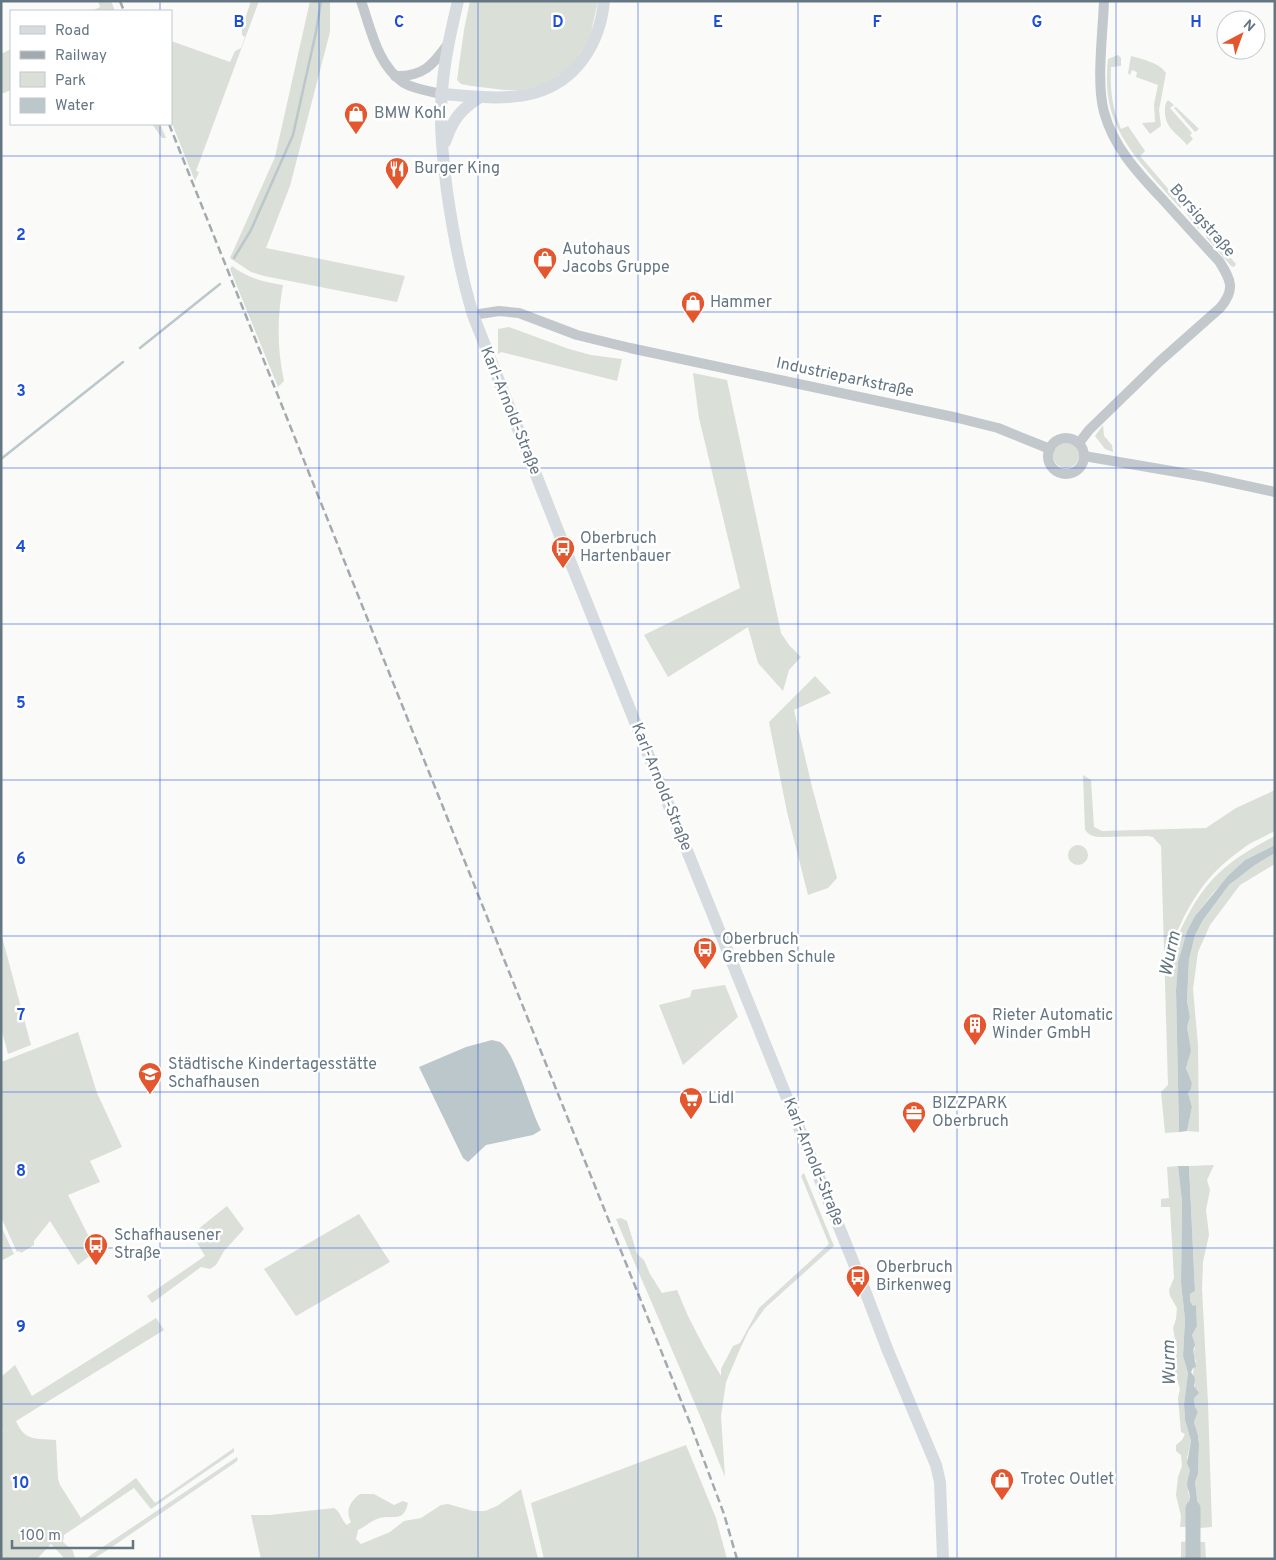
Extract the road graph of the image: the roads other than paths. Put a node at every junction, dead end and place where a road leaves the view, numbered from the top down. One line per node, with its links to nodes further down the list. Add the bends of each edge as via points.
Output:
1 (361, 1): 6 (street, via 381,57)
2 (458, 1): 5 (main road, Karl-Arnold-Straße)
3 (604, 1): 8 (main road, via 592,47 575,70 533,94)
4 (1104, 1): 11 (street, Borsigstraße, via 1101,80 1104,110 1112,132 1132,165 1219,261 1231,286 1227,300 1220,308 1088,430)
5 (448, 43): 6 (street, via 426,70); 7 (main road, Karl-Arnold-Straße)
6 (395, 76): 7 (street, via 413,87)
7 (441, 94): 8 (main road); 9 (main road, Karl-Arnold-Straße)
8 (480, 97): 9 (main road, via 458,113)
9 (442, 149): 10 (main road, Karl-Arnold-Straße, via 451,220)
10 (473, 315): 12 (street, Industrieparkstraße, via 499,311 518,313 630,348 998,428); 15 (main road, Karl-Arnold-Straße, via 936,1465)
11 (1079, 443): 12 (street, via 1062,438); 13 (street)
12 (1050, 449): 13 (street, via 1049,461 1056,471 1062,473 1077,469)
13 (1084, 456): 14 (street)
14 (1275, 492)
15 (943, 1559)

